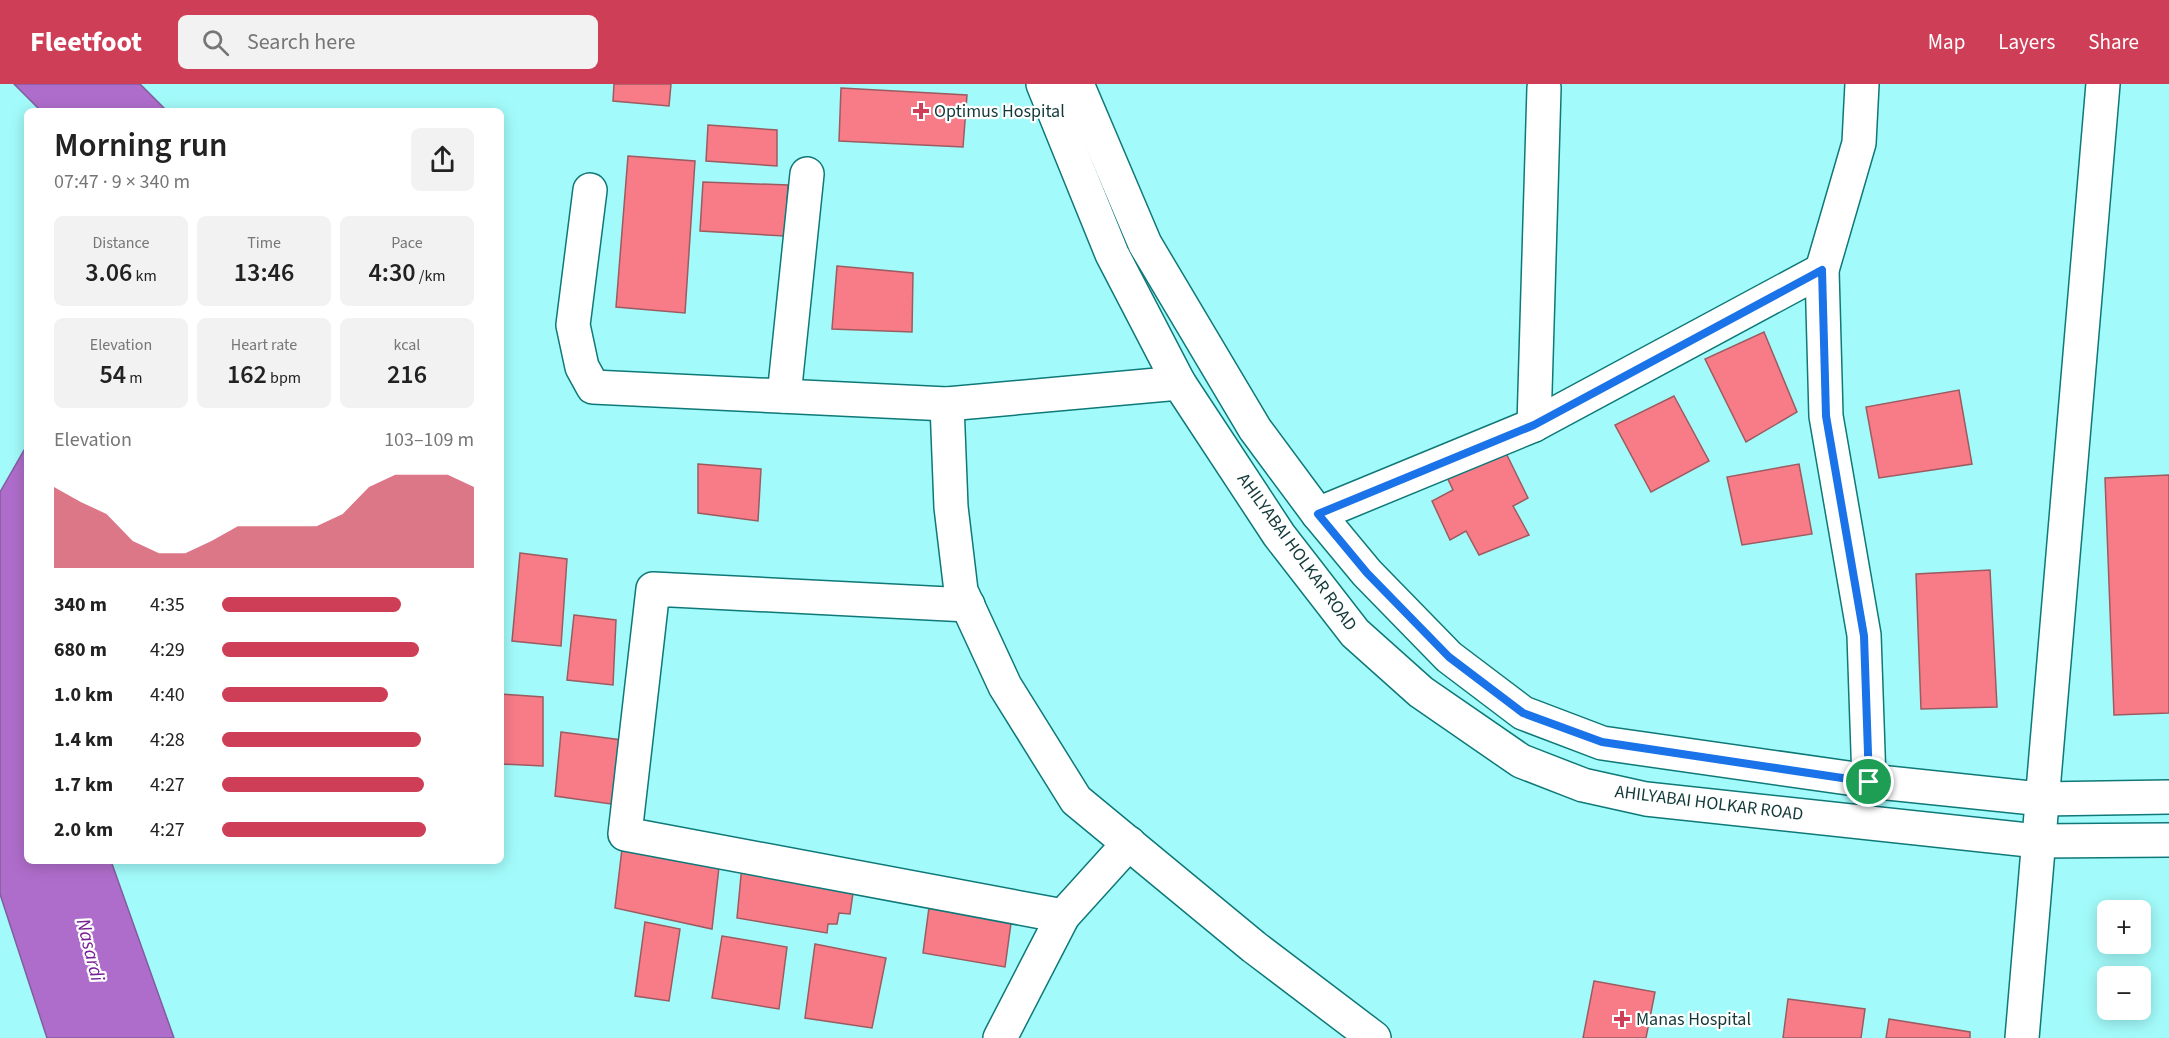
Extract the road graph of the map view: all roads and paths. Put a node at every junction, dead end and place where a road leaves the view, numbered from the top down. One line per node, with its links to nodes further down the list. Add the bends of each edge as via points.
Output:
1 (1043, 84): 9 (street, AHILYABAI HOLKAR ROAD, via 1112,254)
2 (1077, 84): 13 (street, via 1145,244 1255,429)
3 (1862, 84): 8 (street, via 1858,143)
4 (2103, 84): 17 (street)
5 (1544, 88): 12 (street)
6 (807, 174): 10 (street)
7 (590, 190): 10 (street, via 573,325 582,367 592,387)
8 (1822, 270): 12 (street); 15 (street, via 1826,416 1864,636)
9 (1179, 383): 11 (street); 19 (street, AHILYABAI HOLKAR ROAD, via 1279,535 1355,633 1421,692 1521,761 1582,785 1647,799)
10 (784, 396): 11 (street)
11 (947, 404): 14 (street, via 951,507 961,591)
12 (1534, 425): 13 (street)
13 (1318, 514): 15 (street, via 1367,573 1449,657 1523,713 1602,742)
14 (968, 605): 20 (street, via 1005,686 1076,800); 21 (street, via 653,589 625,834)
15 (1869, 782): 17 (street)
16 (2169, 797): 17 (street)
17 (2041, 799): 19 (street)
18 (2169, 840): 19 (street, AHILYABAI HOLKAR ROAD)
19 (2037, 841): 24 (street)
20 (1129, 843): 21 (street); 23 (street, via 1254,947)
21 (1062, 916): 22 (street)
22 (1000, 1038)
23 (1374, 1038)
24 (2022, 1038)

